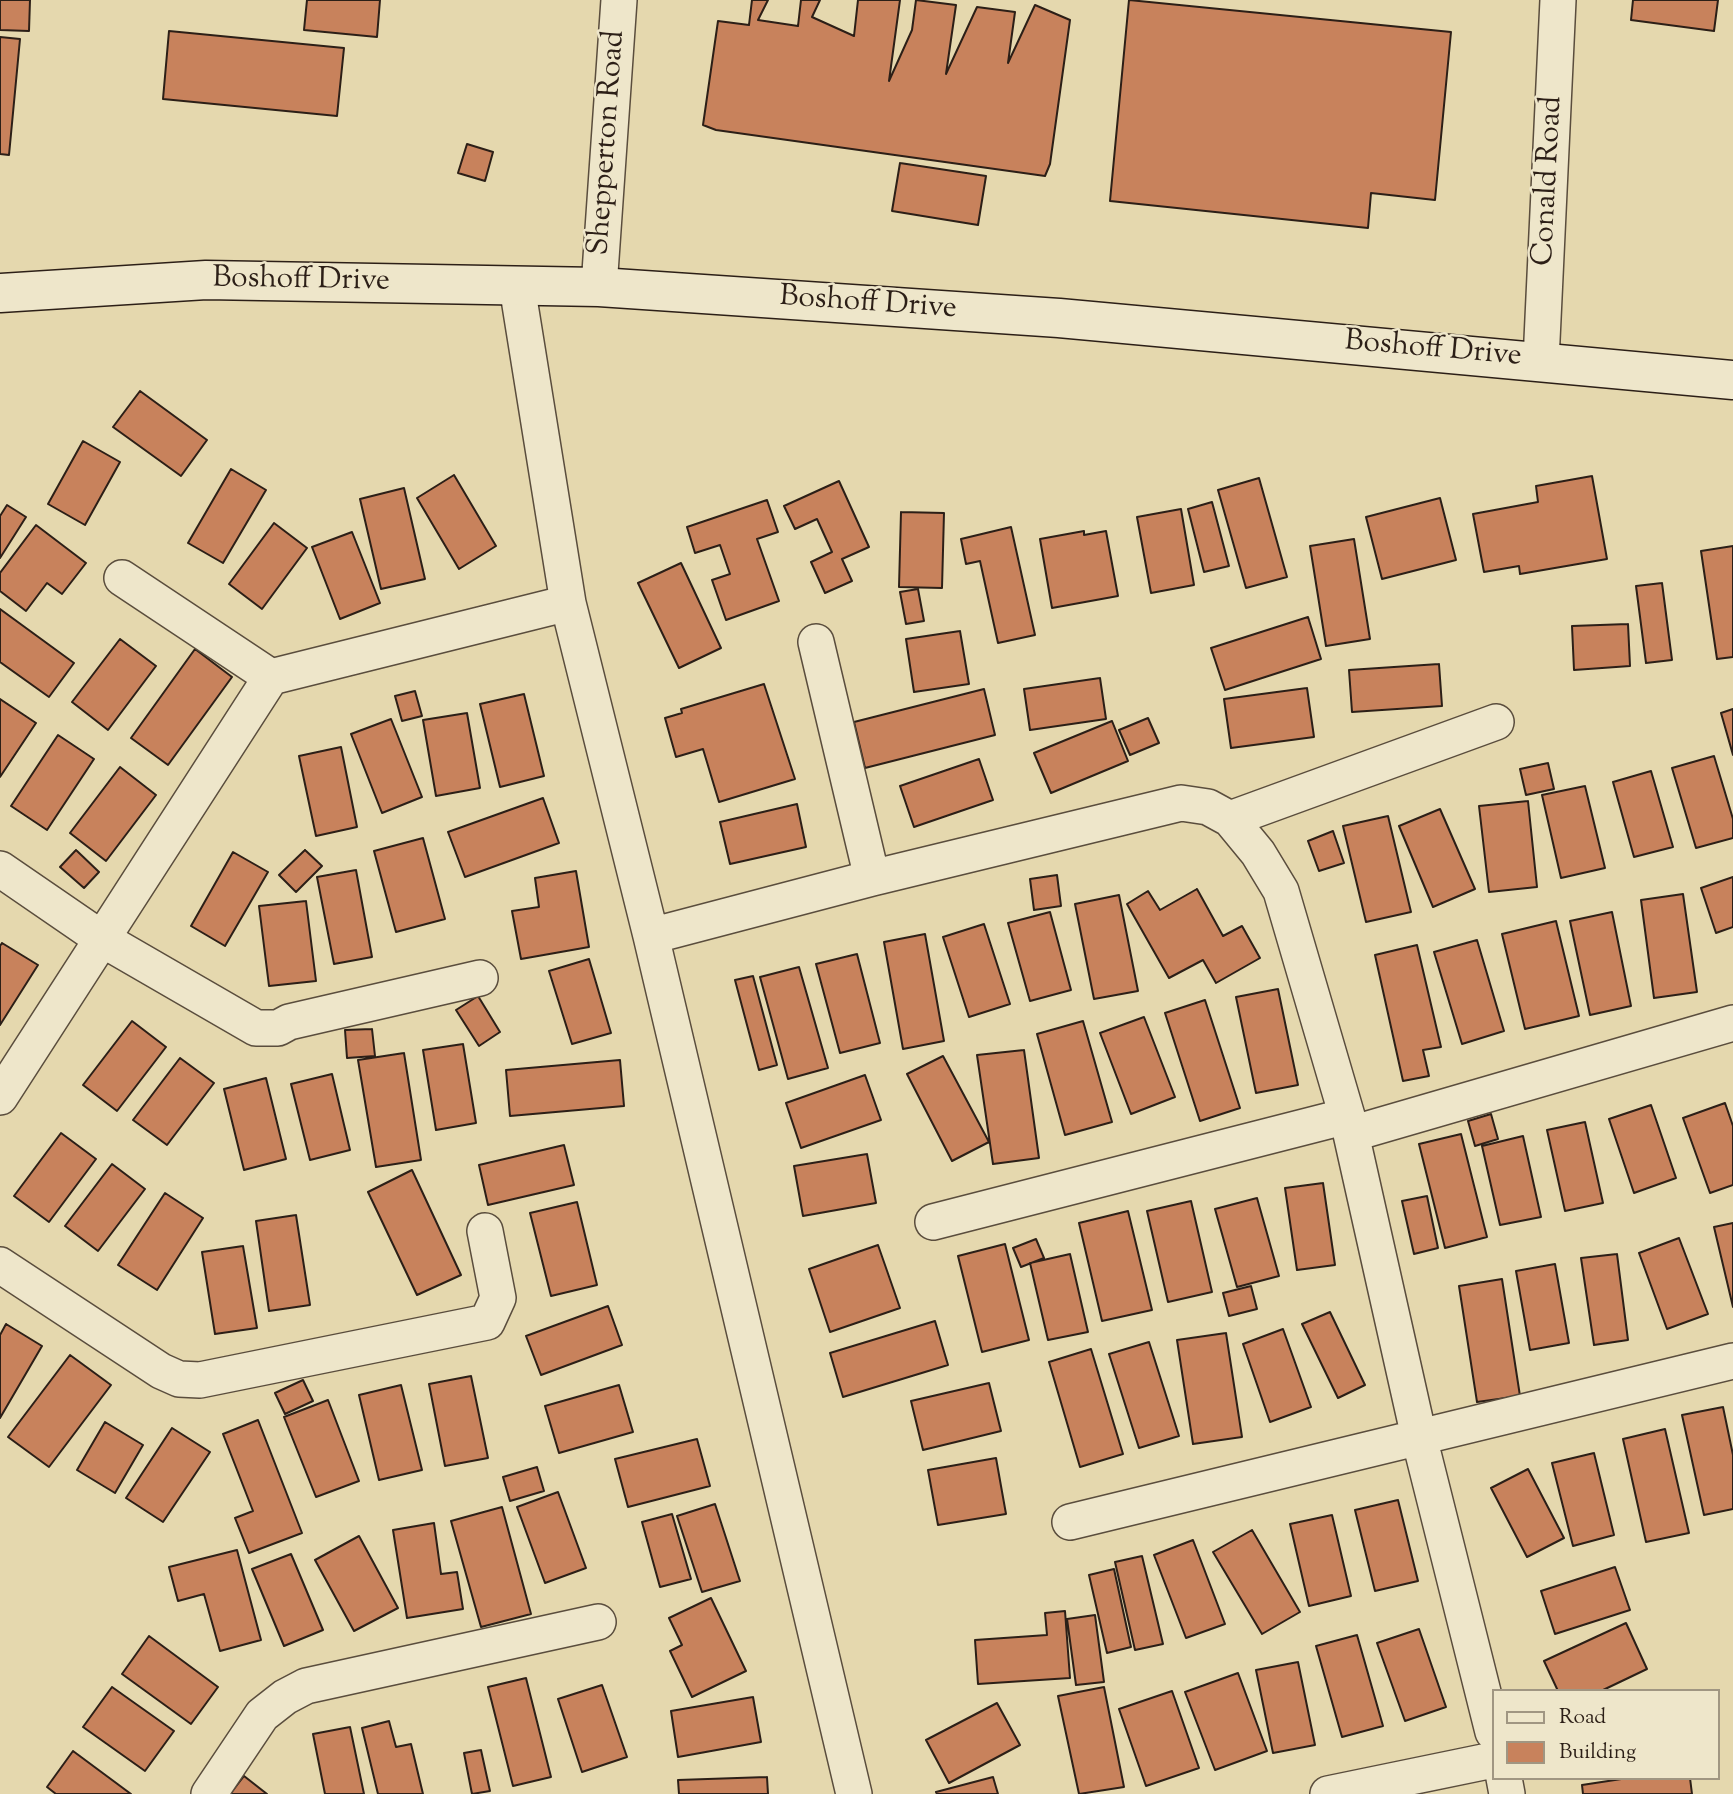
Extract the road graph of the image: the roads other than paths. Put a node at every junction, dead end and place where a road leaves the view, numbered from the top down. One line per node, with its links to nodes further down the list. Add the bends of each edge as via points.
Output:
1 (619, 0): 4 (street, Shepperton Road)
2 (1558, 0): 6 (street, Conald Road)
3 (517, 286): 4 (main road, Boshoff Drive); 5 (main road, Boshoff Drive, via 206,280); 9 (street)
4 (599, 287): 6 (main road, Boshoff Drive, via 1059,318)
5 (0, 293)
6 (1541, 361): 7 (main road, Boshoff Drive)
7 (1733, 380)
8 (122, 578): 11 (street)
9 (568, 603): 11 (street); 16 (street)
10 (816, 642): 15 (street)
11 (271, 677): 17 (street)
12 (1496, 722): 13 (street)
13 (1230, 819): 15 (street, via 1208,807 1181,803); 21 (street, via 1281,891)
14 (0, 869): 17 (street)
15 (872, 878): 16 (street)
16 (651, 936): 32 (street)
17 (102, 939): 18 (street, via 256,1028 278,1028); 20 (street)
18 (480, 978)
19 (1733, 1023): 21 (street)
20 (0, 1097)
21 (1349, 1125): 22 (street); 26 (street)
22 (933, 1222)
23 (485, 1231): 24 (street, via 498,1298 487,1322 201,1380 179,1379 161,1371)
24 (0, 1265)
25 (1733, 1361): 26 (street)
26 (1419, 1437): 27 (street); 29 (street)
27 (1070, 1522)
28 (598, 1622): 31 (street, via 306,1686 262,1715)
29 (1492, 1728)
30 (1492, 1760): 33 (street)
31 (209, 1794)
32 (854, 1794)
33 (1328, 1794)

